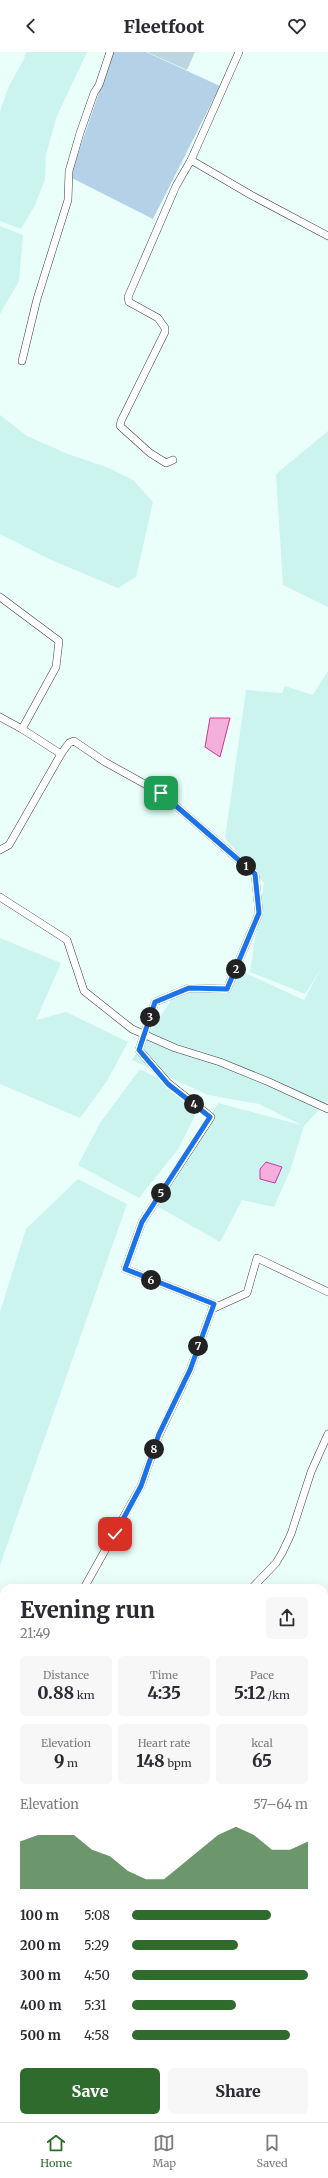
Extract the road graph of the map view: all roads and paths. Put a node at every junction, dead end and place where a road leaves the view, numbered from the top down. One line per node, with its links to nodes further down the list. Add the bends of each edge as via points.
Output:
1 (110, 52): 5 (street, via 99,85 94,92 69,171 68,200 37,299)
2 (239, 52): 3 (street)
3 (191, 160): 4 (street); 6 (street, via 176,186 128,297 129,302 158,318 165,328 120,426 150,453 166,463)
4 (328, 236)
5 (22, 361)
6 (173, 460)
7 (0, 597): 9 (street, via 59,641 56,667)
8 (0, 717): 9 (street)
9 (22, 729): 10 (street)
10 (61, 754): 11 (street, via 9,845); 13 (street, via 69,743 74,741 105,762 161,793 255,874 259,913 227,989 189,988 155,1002)
11 (0, 850)
12 (0, 897): 13 (street, via 67,940 84,991 132,1029)
13 (144, 1034): 14 (street, via 176,1048 220,1062); 16 (street, via 139,1050 168,1084 210,1117 142,1222 125,1269 214,1304)
14 (328, 1109)
15 (328, 1292): 16 (street, via 257,1258 247,1293)
16 (212, 1309): 18 (street, via 190,1370 159,1434 141,1486)
17 (328, 1434): 19 (street, via 311,1472 291,1534 282,1553)
18 (86, 1584)
19 (256, 1584)

